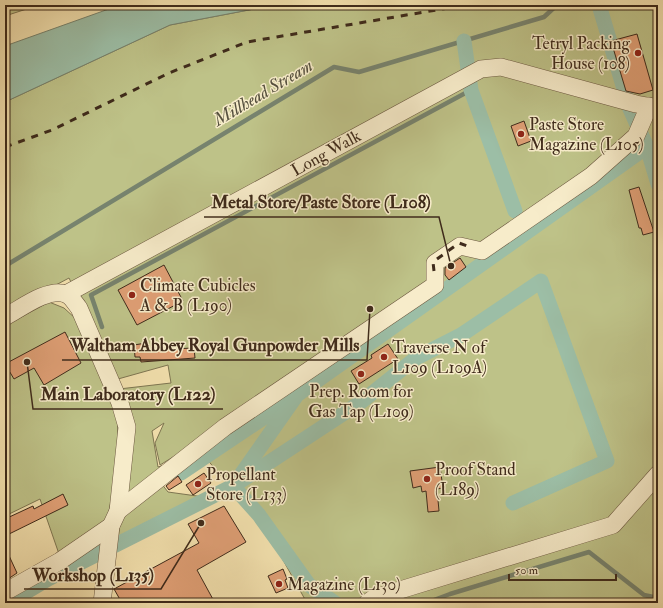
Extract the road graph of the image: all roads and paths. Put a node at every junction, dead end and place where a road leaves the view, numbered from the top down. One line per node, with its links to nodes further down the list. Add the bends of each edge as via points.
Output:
1 (643, 105): 2 (street, Long Walk, via 501,67 481,69); 5 (street, via 636,136 591,176 482,251 460,246 435,263 435,285 225,427)
2 (66, 294): 3 (street, via 48,295); 5 (street, via 79,308 120,403 127,427)
3 (5, 317)
4 (658, 474): 8 (street, via 613,525 374,598)
5 (113, 525): 6 (street, via 60,561); 7 (street)
6 (5, 592)
7 (102, 603)
8 (367, 603)

